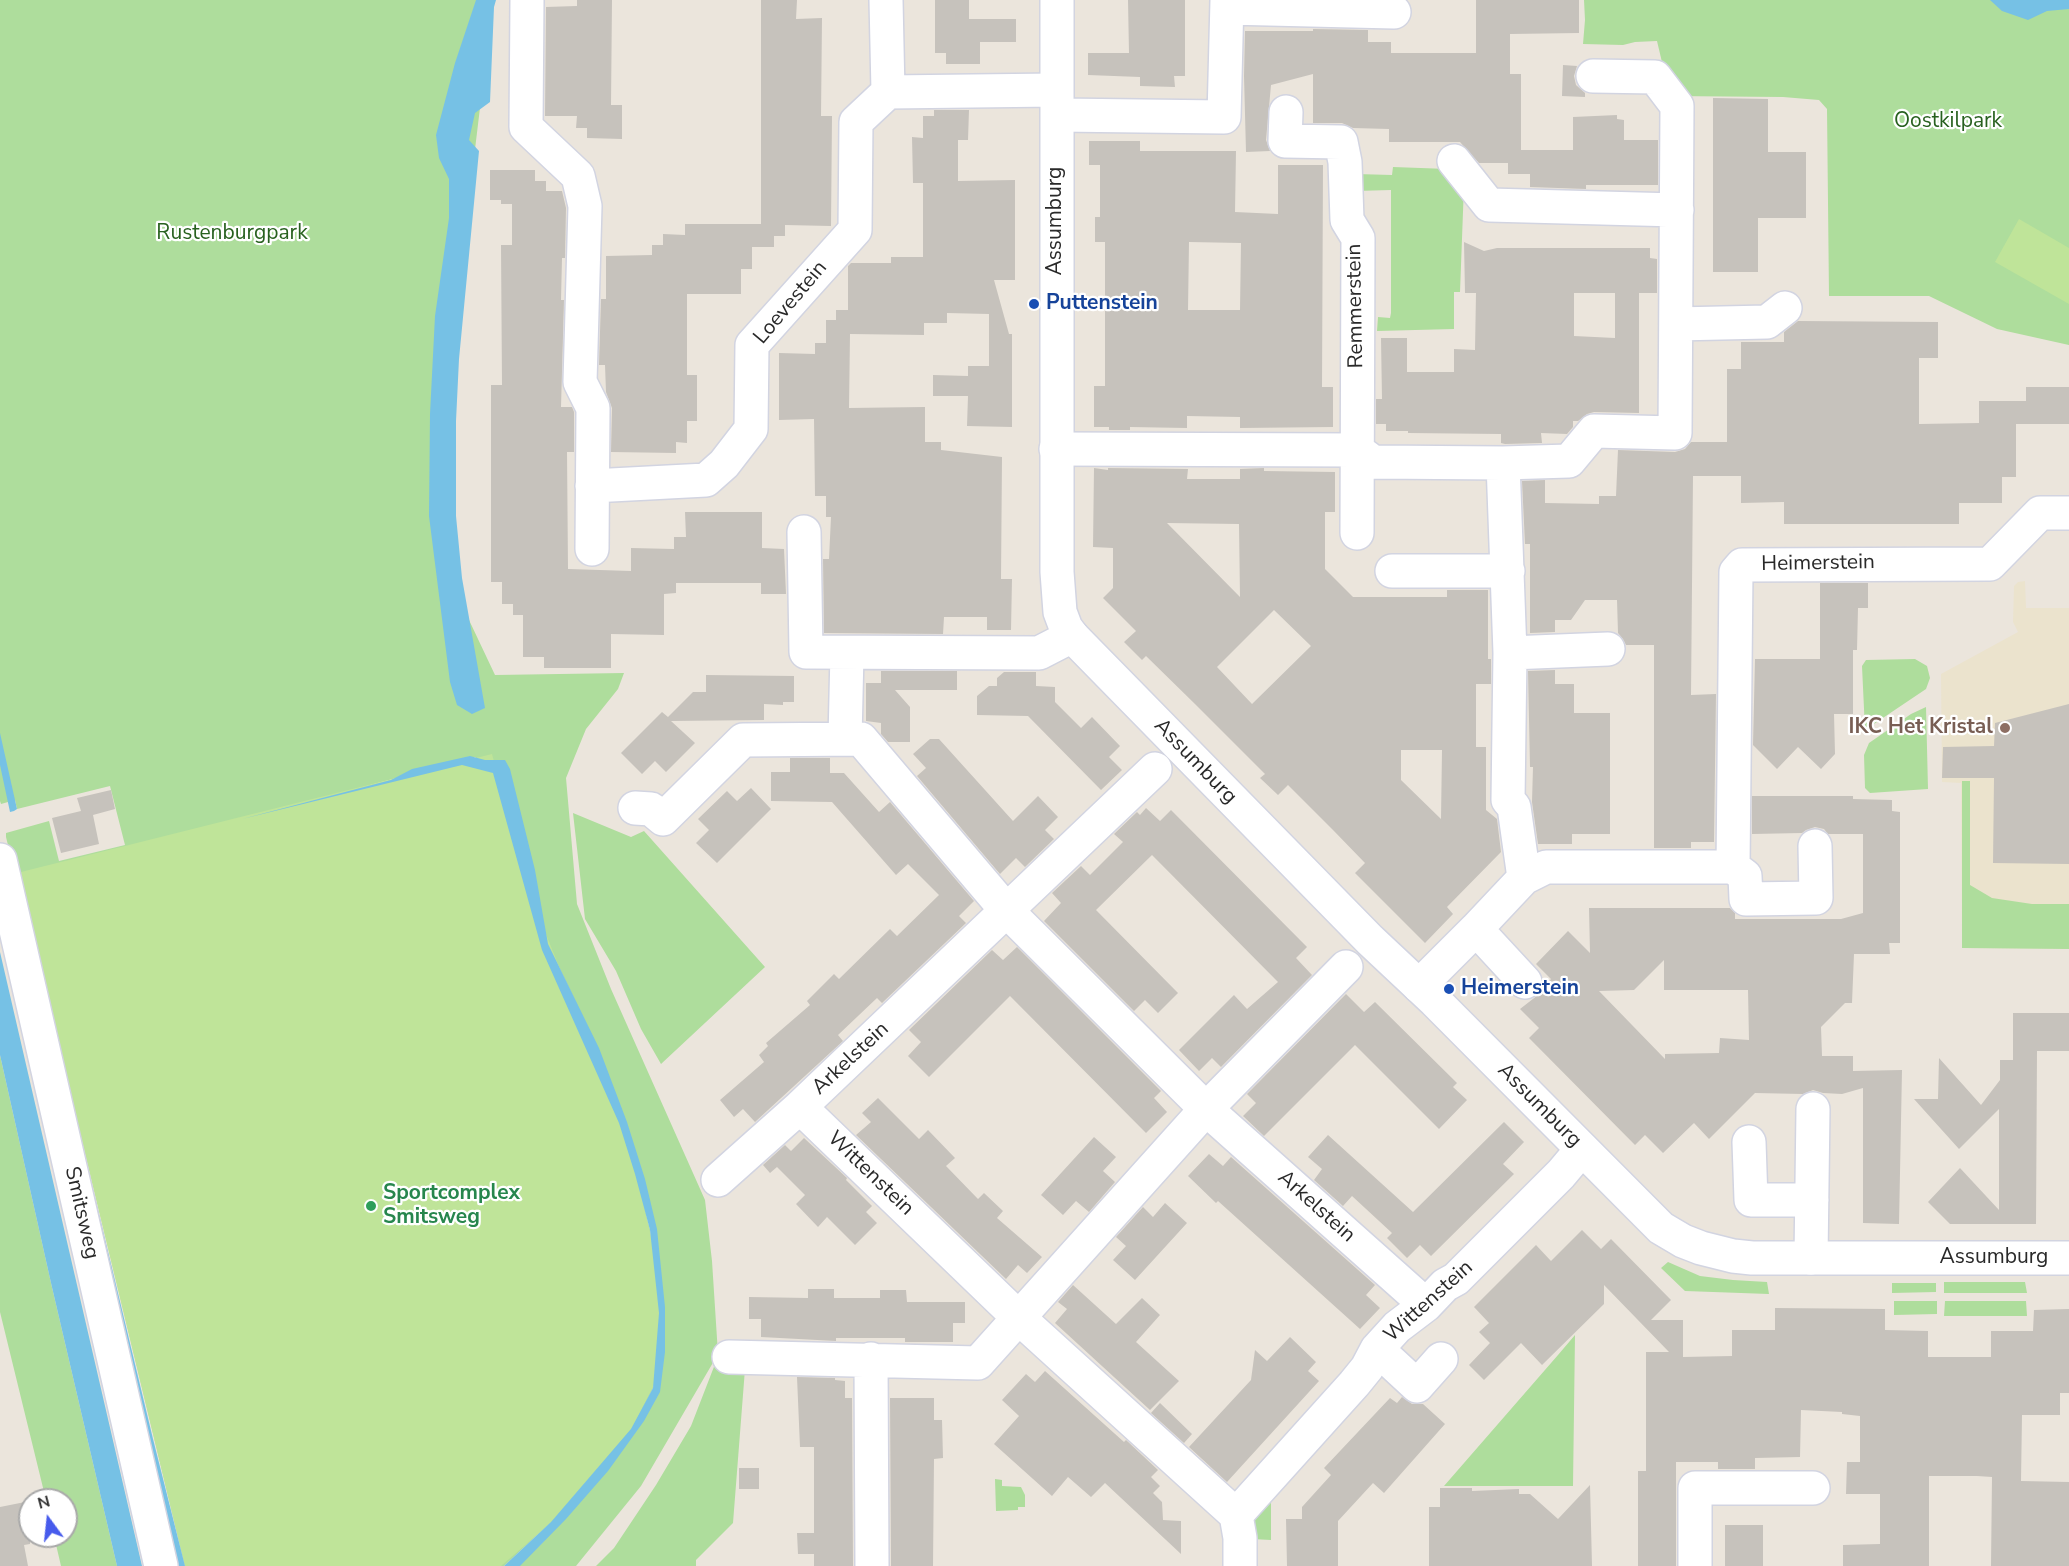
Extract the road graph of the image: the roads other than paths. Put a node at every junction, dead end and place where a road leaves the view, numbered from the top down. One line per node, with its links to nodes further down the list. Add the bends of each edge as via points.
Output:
1 (527, 0): 17 (street, via 526,127 578,176 585,206 580,382 593,408)
2 (886, 0): 7 (street)
3 (1057, 0): 8 (street, Assumburg)
4 (1227, 4): 5 (street); 8 (street, via 1224,117)
5 (1394, 12)
6 (1593, 76): 11 (street, via 1655,69 1677,106)
7 (888, 92): 8 (street); 17 (street, Loevestein, via 856,122 855,230 752,345 751,429 706,480)
8 (1057, 103): 14 (street, Assumburg)
9 (1286, 111): 15 (street, Remmerstein, via 1285,141 1341,142 1347,220 1358,238)
10 (1454, 162): 11 (street, via 1490,206)
11 (1677, 210): 13 (street)
12 (1785, 308): 13 (street, via 1767,322)
13 (1676, 324): 16 (street, via 1675,433 1594,431 1569,461)
14 (1056, 448): 15 (street); 24 (street, Assumburg, via 1058,592 1060,612)
15 (1357, 450): 16 (street, via 1374,462); 20 (street, Remmerstein)
16 (1503, 463): 23 (street)
17 (592, 486): 21 (street)
18 (2069, 513): 33 (street, Heimerstein, via 2040,513 1990,564 1742,565 1736,572)
19 (804, 532): 27 (street, via 806,652)
20 (1357, 533)
21 (592, 549)
22 (1392, 571): 23 (street)
23 (1508, 571): 26 (street)
24 (1072, 636): 27 (street, via 1039,653); 39 (street, Assumburg)
25 (1608, 649): 26 (street)
26 (1510, 652): 34 (street, via 1508,800 1514,807)
27 (847, 653): 28 (street)
28 (845, 739): 30 (street, Arkelstein, via 743,740 663,819 651,809); 35 (street, Arkelstein, via 861,739)
29 (1155, 769): 35 (street, Arkelstein)
30 (635, 808)
31 (1815, 846): 33 (street, Heimerstein, via 1816,898 1746,899 1745,876)
32 (0, 860): 57 (street, Smitsweg)
33 (1733, 867): 34 (street, via 1546,867)
34 (1524, 878): 36 (street)
35 (1007, 911): 40 (street, Arkelstein); 42 (street, Arkelstein)
36 (1476, 929): 38 (street); 39 (street)
37 (1346, 966): 42 (street)
38 (1525, 982)
39 (1419, 986): 44 (street, Assumburg)
40 (800, 1107): 45 (street); 50 (street, Wittenstein)
41 (1813, 1108): 46 (street)
42 (1206, 1109): 49 (street, Arkelstein); 50 (street)
43 (1749, 1142): 46 (street, via 1751,1200)
44 (1582, 1149): 47 (street, Assumburg, via 1661,1228 1683,1241 1733,1256); 49 (street, Wittenstein, via 1517,1220)
45 (718, 1180)
46 (1812, 1200): 47 (street)
47 (1811, 1258): 48 (street, Assumburg)
48 (2069, 1258)
49 (1426, 1305): 51 (street, Wittenstein, via 1397,1327)
50 (1019, 1318): 53 (street, via 978,1363); 56 (street, Wittenstein)
51 (1377, 1349): 54 (street, via 1417,1386); 56 (street, Wittenstein, via 1354,1384)
52 (729, 1357): 53 (street)
53 (871, 1359): 58 (street)
54 (1442, 1359)
55 (1813, 1488): 60 (street, via 1695,1488)
56 (1236, 1515): 59 (street)
57 (161, 1566)
58 (872, 1566)
59 (1240, 1566)
60 (1695, 1566)

